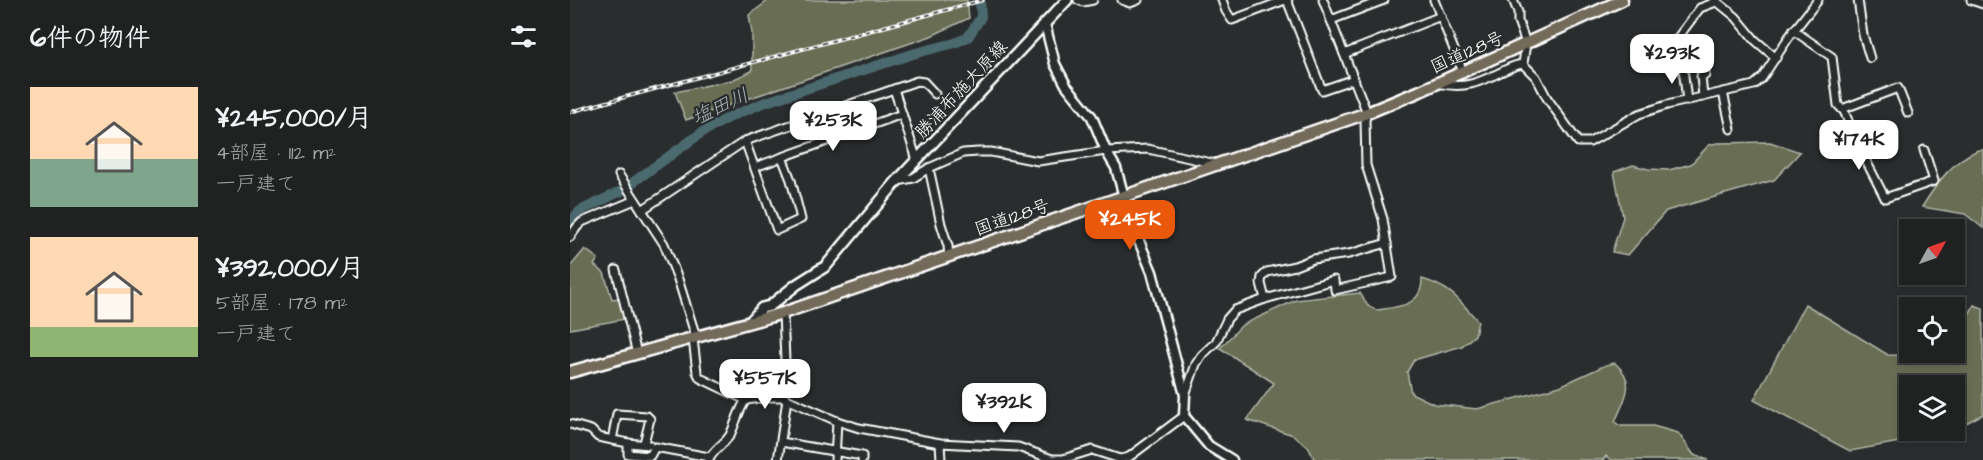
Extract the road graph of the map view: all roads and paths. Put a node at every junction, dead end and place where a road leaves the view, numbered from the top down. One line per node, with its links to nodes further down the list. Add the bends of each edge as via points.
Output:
1 (1067, 0): 21 (main road, 勝浦布施大原線)
2 (1078, 0): 3 (street)
3 (1093, 0)
4 (1122, 0): 5 (street)
5 (1138, 0)
6 (1222, 0): 17 (street, via 1233,20)
7 (1286, 0): 17 (street); 32 (street, via 1322,90)
8 (1323, 0): 20 (street)
9 (1384, 0): 20 (street)
10 (1513, 0): 24 (street)
11 (1622, 0): 24 (highway, 国道128号)
12 (1818, 0): 22 (street)
13 (1857, 0): 27 (street)
14 (1971, 0): 18 (street)
15 (1436, 1): 19 (street)
16 (1716, 1): 23 (street, via 1700,8); 26 (street)
17 (1268, 3)
18 (1983, 4)
19 (1441, 16): 25 (street); 31 (street)
20 (1331, 20): 25 (street)
21 (1044, 24): 46 (street, via 1055,64 1066,85 1092,117); 48 (main road, 勝浦布施大原線)
22 (1793, 30): 26 (street); 39 (street, via 1832,57 1835,93)
23 (1676, 40)
24 (1526, 43): 28 (street); 31 (highway, 国道128号)
25 (1344, 54): 32 (street)
26 (1776, 58): 35 (street, via 1754,85)
27 (1870, 58)
28 (1523, 64): 33 (street, via 1463,86); 38 (street, via 1582,144 1639,114)
29 (1704, 64): 37 (street)
30 (1683, 68): 38 (street)
31 (1463, 72): 33 (highway, 国道128号)
32 (1354, 78): 40 (street)
33 (1438, 83): 40 (highway, 国道128号)
34 (894, 89): 36 (street, via 916,81 924,82); 42 (street); 44 (street)
35 (1723, 92): 37 (street); 43 (street)
36 (935, 94)
37 (1703, 97): 38 (street)
38 (1687, 101)
39 (1842, 109): 41 (street, via 1898,88); 45 (street, via 1885,198 1934,181)
40 (1367, 113): 49 (highway, 国道128号); 58 (street, via 1366,165)
41 (1908, 113)
42 (902, 114): 47 (street); 48 (street)
43 (1731, 129)
44 (745, 141): 50 (street); 56 (street)
45 (1924, 150)
46 (1106, 151): 49 (street, via 1148,149); 51 (street, via 1038,161 992,152 963,153); 54 (street)
47 (782, 157): 50 (street); 50 (street, via 801,219 777,230)
48 (917, 160): 53 (main road, 勝浦布施大原線)
49 (1219, 165): 54 (highway, 国道128号)
50 (755, 167)
51 (929, 168): 53 (street, via 913,178); 59 (street)
52 (619, 175): 55 (street)
53 (897, 181): 63 (main road, 勝浦布施大原線, via 826,266 762,308)
54 (1125, 197): 59 (highway, 国道128号); 67 (street, via 1152,272)
55 (635, 200): 56 (street); 57 (street, via 582,222)
56 (642, 210): 64 (street, via 664,244)
57 (570, 237)
58 (1387, 243): 61 (street, via 1267,272 1261,284); 61 (street, via 1392,277 1335,290 1334,280)
59 (949, 256): 62 (highway, 国道128号)
60 (616, 270): 65 (street)
61 (1264, 299): 67 (street, via 1235,310 1227,319 1216,342 1196,364)
62 (783, 313): 63 (highway, 国道128号); 68 (street)
63 (750, 322): 64 (highway, 国道128号)
64 (695, 338): 65 (highway, 国道128号); 69 (street, via 700,378)
65 (637, 354): 66 (highway, 国道128号)
66 (570, 372)
67 (1185, 395): 70 (street)
68 (784, 398): 69 (street); 71 (street); 74 (street)
69 (746, 400): 80 (street, via 729,436)
70 (1184, 416): 81 (street, via 1129,458 1092,450); 85 (street, via 1209,446)
71 (837, 421): 77 (street); 79 (street)
72 (570, 424): 73 (street)
73 (612, 440): 75 (street); 76 (street, via 617,414 647,416 650,419)
74 (781, 442): 79 (street); 82 (street)
75 (627, 443): 76 (street); 78 (street, via 628,454 650,456)
76 (644, 443): 78 (street)
77 (940, 443): 81 (street, via 1018,447 1052,459); 84 (street)
78 (656, 447): 80 (street)
79 (835, 456): 83 (street, via 862,456)
80 (709, 459)
81 (1069, 459)
82 (778, 460)
83 (861, 460)
84 (941, 460)
85 (1232, 460)

